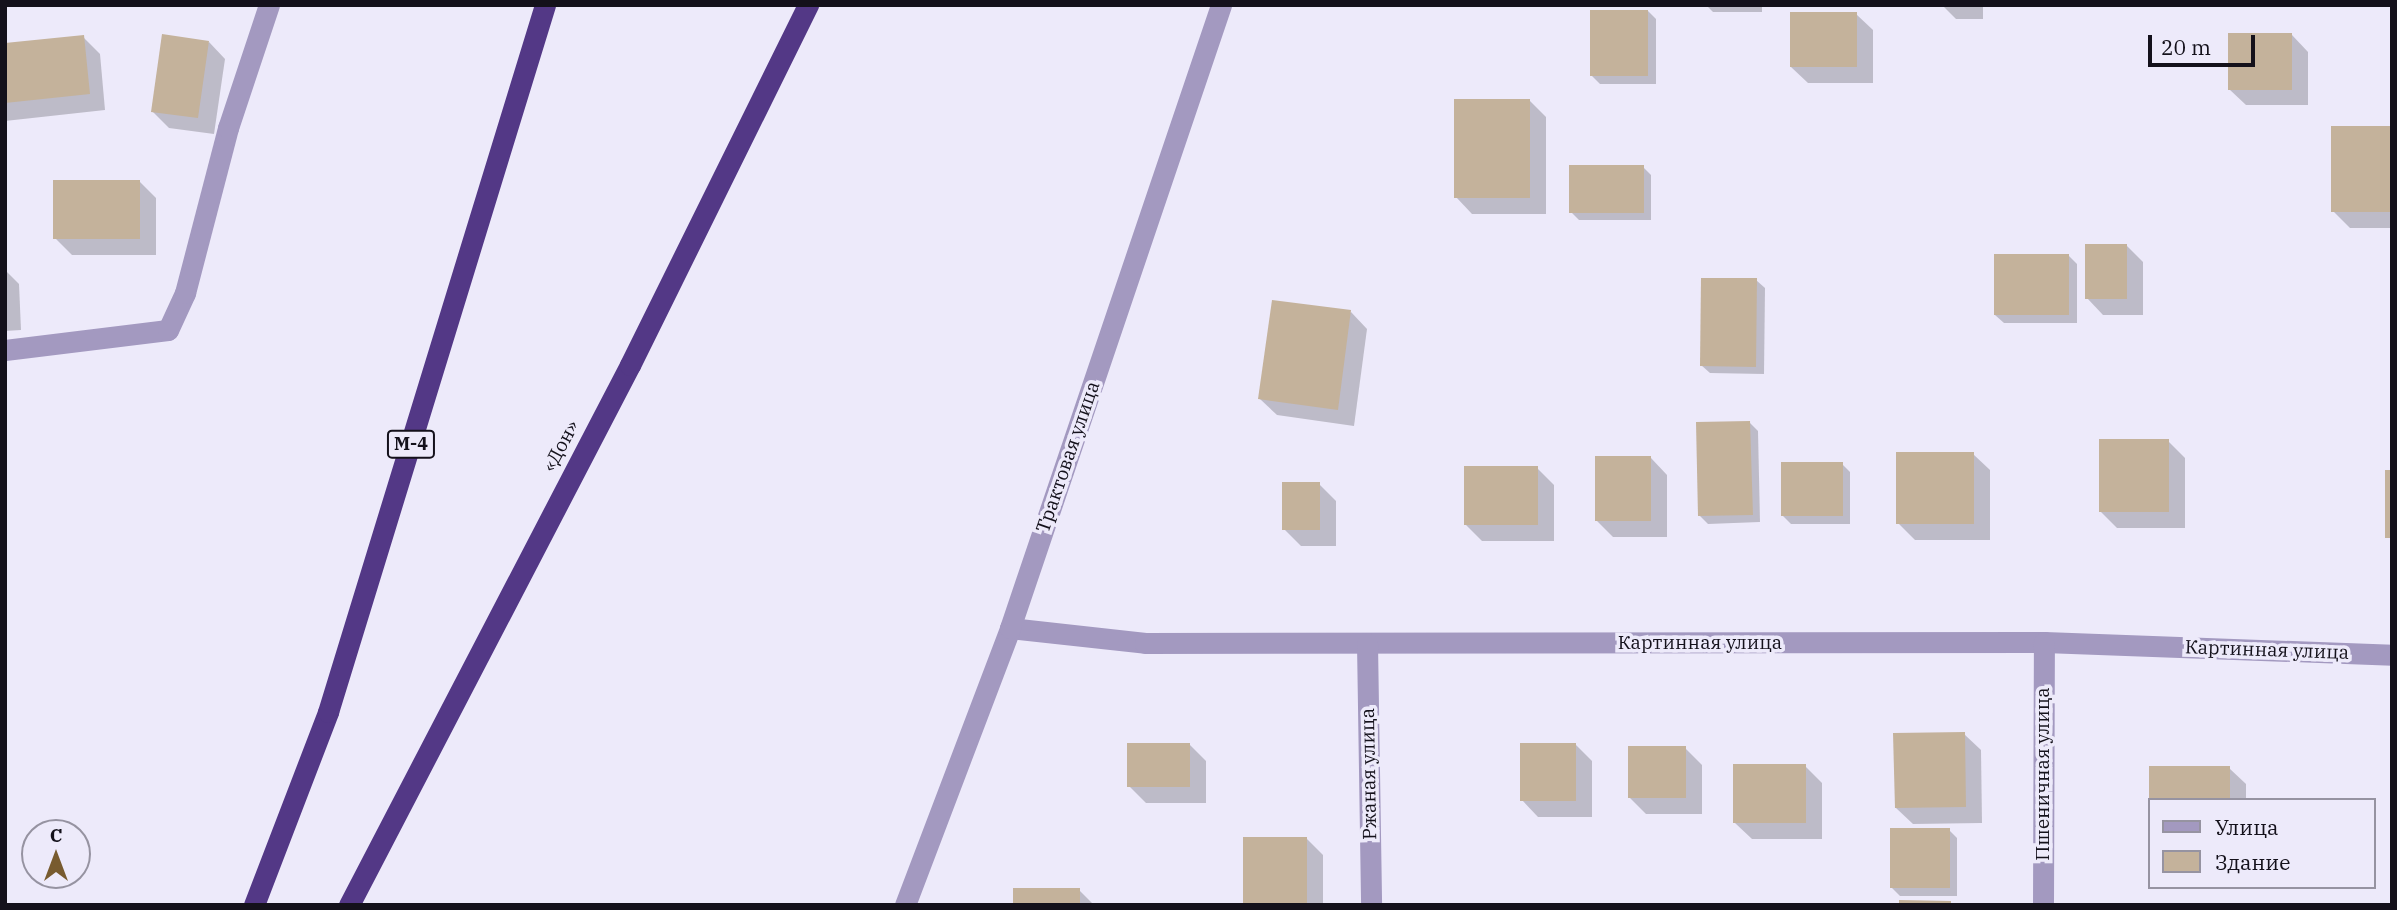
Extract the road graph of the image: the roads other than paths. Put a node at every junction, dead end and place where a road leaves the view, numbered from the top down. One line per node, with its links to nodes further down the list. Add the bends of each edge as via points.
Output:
1 (269, 5): 5 (street, via 228,128 185,293 168,330)
2 (545, 5): 10 (highway, М-4, via 328,712)
3 (808, 5): 11 (highway, «Дон», via 630,365)
4 (1221, 5): 6 (street, Трактовая улица)
5 (5, 351)
6 (1010, 628): 8 (street, Картинная улица, via 1145,643); 12 (street, Трактовая улица)
7 (2044, 642): 8 (street, Картинная улица); 9 (street, Картинная улица); 14 (street, Пшеничная улица)
8 (1367, 643): 13 (street, Ржаная улица)
9 (2392, 654)
10 (254, 905)
11 (349, 905)
12 (905, 905)
13 (1371, 905)
14 (2043, 905)

